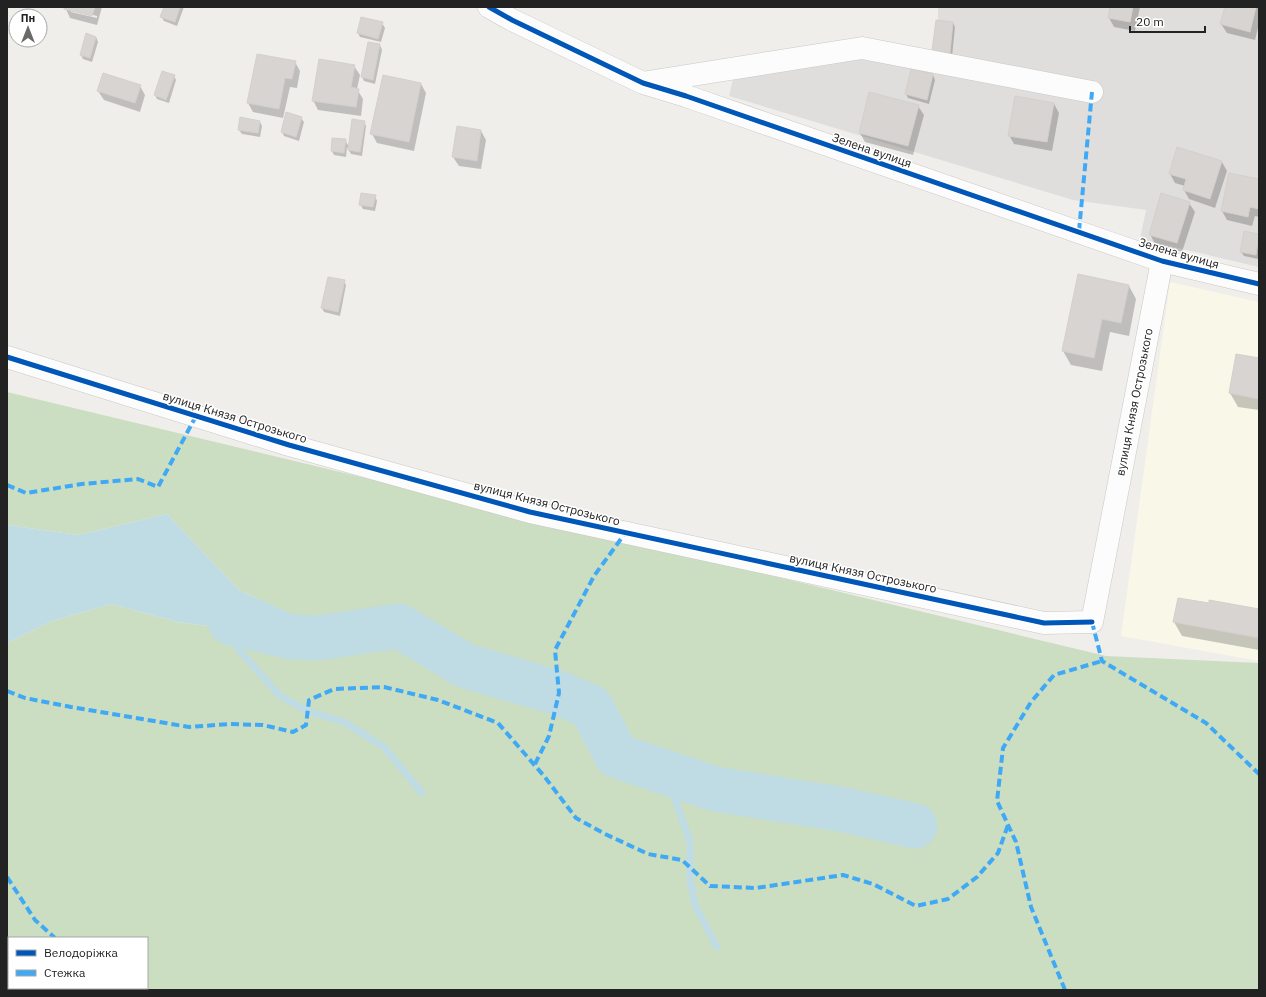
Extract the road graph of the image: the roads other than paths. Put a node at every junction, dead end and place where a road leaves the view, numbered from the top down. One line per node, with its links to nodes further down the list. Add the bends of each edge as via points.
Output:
1 (489, 7): 2 (street, Зелена вулиця)
2 (643, 83): 3 (street, via 862,48); 4 (street, Зелена вулиця)
3 (1092, 92)
4 (1162, 261): 5 (street, Зелена вулиця); 6 (street, вулиця Князя Острозького, via 1092,622 1044,624 530,512 289,445)
5 (1259, 284)
6 (7, 357)

